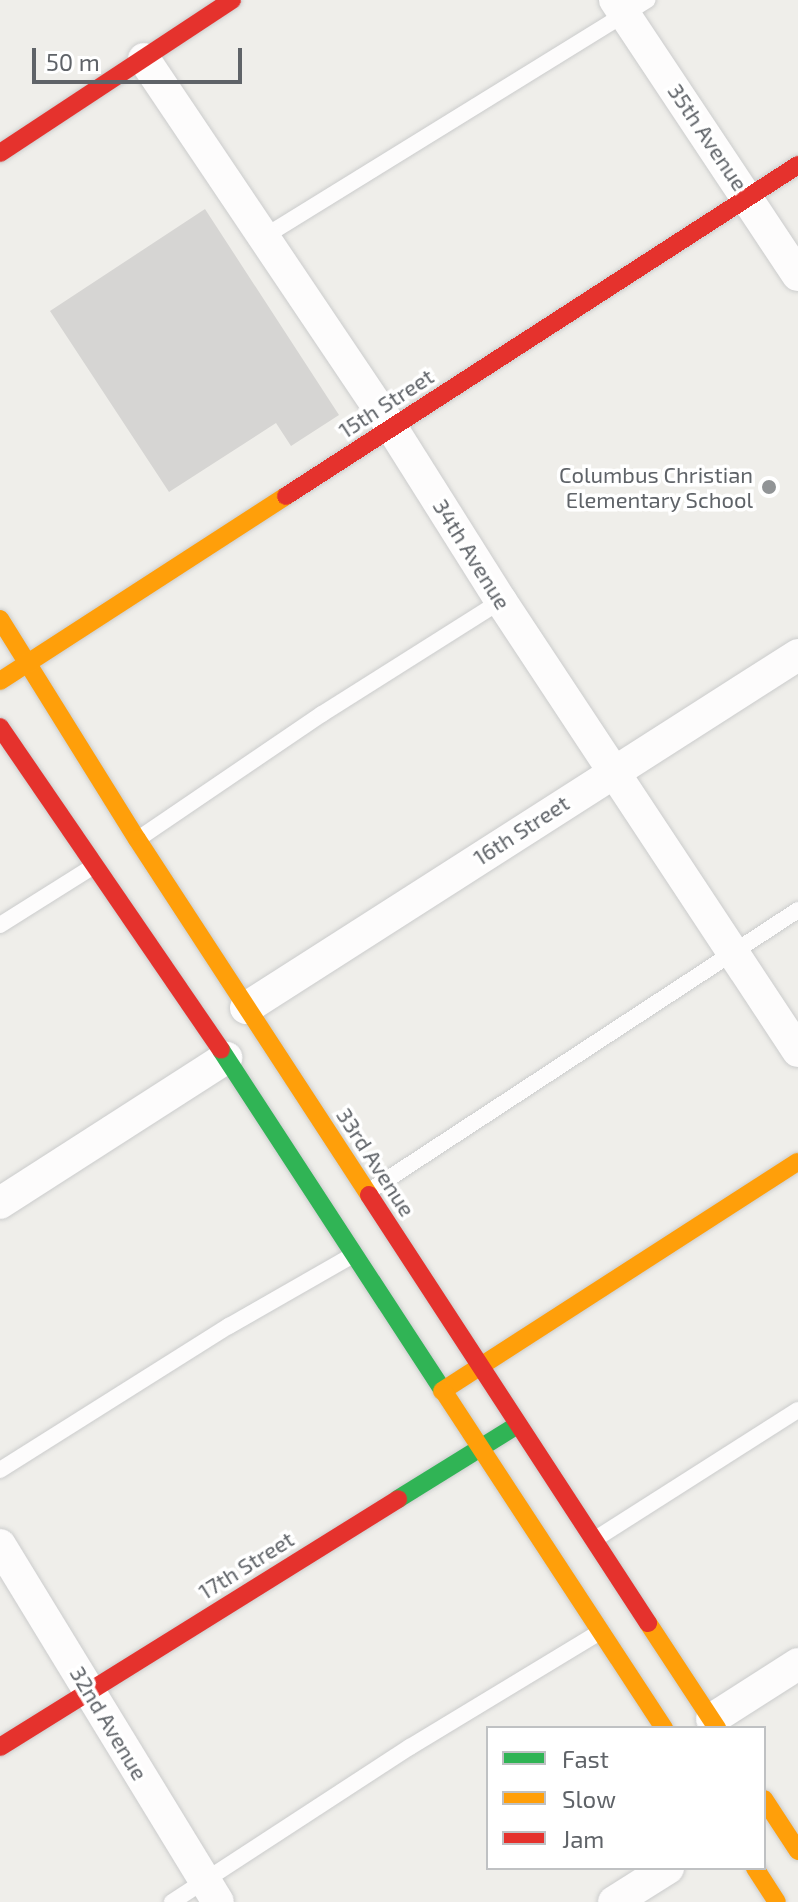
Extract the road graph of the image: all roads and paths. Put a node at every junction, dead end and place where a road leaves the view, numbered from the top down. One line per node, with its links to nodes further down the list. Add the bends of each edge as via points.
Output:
1 (232, 0): 3 (main road)
2 (629, 5): 6 (street, 35th Avenue); 7 (lane)
3 (144, 59): 4 (main road); 7 (street, 34th Avenue)
4 (0, 153)
5 (798, 165): 6 (main road, 15th Street)
6 (748, 197): 8 (street, 35th Avenue); 9 (main road, 15th Street)
7 (262, 238): 9 (street, 34th Avenue)
8 (798, 275)
9 (392, 428): 10 (street, 34th Avenue); 13 (main road, 15th Street)
10 (501, 601): 16 (street, 34th Avenue); 17 (lane)
11 (0, 619): 13 (main road, 33rd Avenue)
12 (798, 655): 16 (street, 16th Street)
13 (27, 661): 14 (main road, 15th Street); 17 (main road, 33rd Avenue)
14 (0, 681)
15 (0, 727): 18 (main road)
16 (612, 771): 21 (street, 34th Avenue); 22 (street, 16th Street)
17 (137, 839): 22 (main road, 33rd Avenue)
18 (96, 864): 20 (lane); 24 (main road)
19 (798, 910): 21 (lane)
20 (0, 925)
21 (732, 952): 23 (street, 34th Avenue); 26 (lane)
22 (246, 1008): 26 (main road, 33rd Avenue)
23 (798, 1051)
24 (226, 1058): 27 (street); 28 (main road)
25 (798, 1162): 29 (main road)
26 (368, 1193): 29 (main road, 33rd Avenue)
27 (0, 1203)
28 (354, 1254): 30 (main road); 34 (lane)
29 (479, 1365): 30 (main road); 32 (main road, 33rd Avenue)
30 (442, 1391): 33 (main road)
31 (798, 1410): 35 (lane)
32 (518, 1424): 33 (main road, 17th Street); 35 (main road, 33rd Avenue)
33 (480, 1447): 37 (main road); 39 (main road, 17th Street)
34 (0, 1470)
35 (594, 1540): 40 (main road, 33rd Avenue)
36 (0, 1545): 39 (street, 32nd Avenue)
37 (602, 1631): 41 (main road); 47 (lane, via 410,1747)
38 (798, 1664): 40 (street)
39 (90, 1691): 42 (main road, 17th Street); 47 (street, 32nd Avenue)
40 (715, 1724)
41 (663, 1726)
42 (0, 1747)
43 (766, 1802): 44 (main road)
44 (798, 1851)
45 (665, 1870): 49 (street)
46 (756, 1870): 50 (main road)
47 (211, 1892): 48 (lane)
48 (172, 1902)
49 (614, 1902)
50 (777, 1902)

